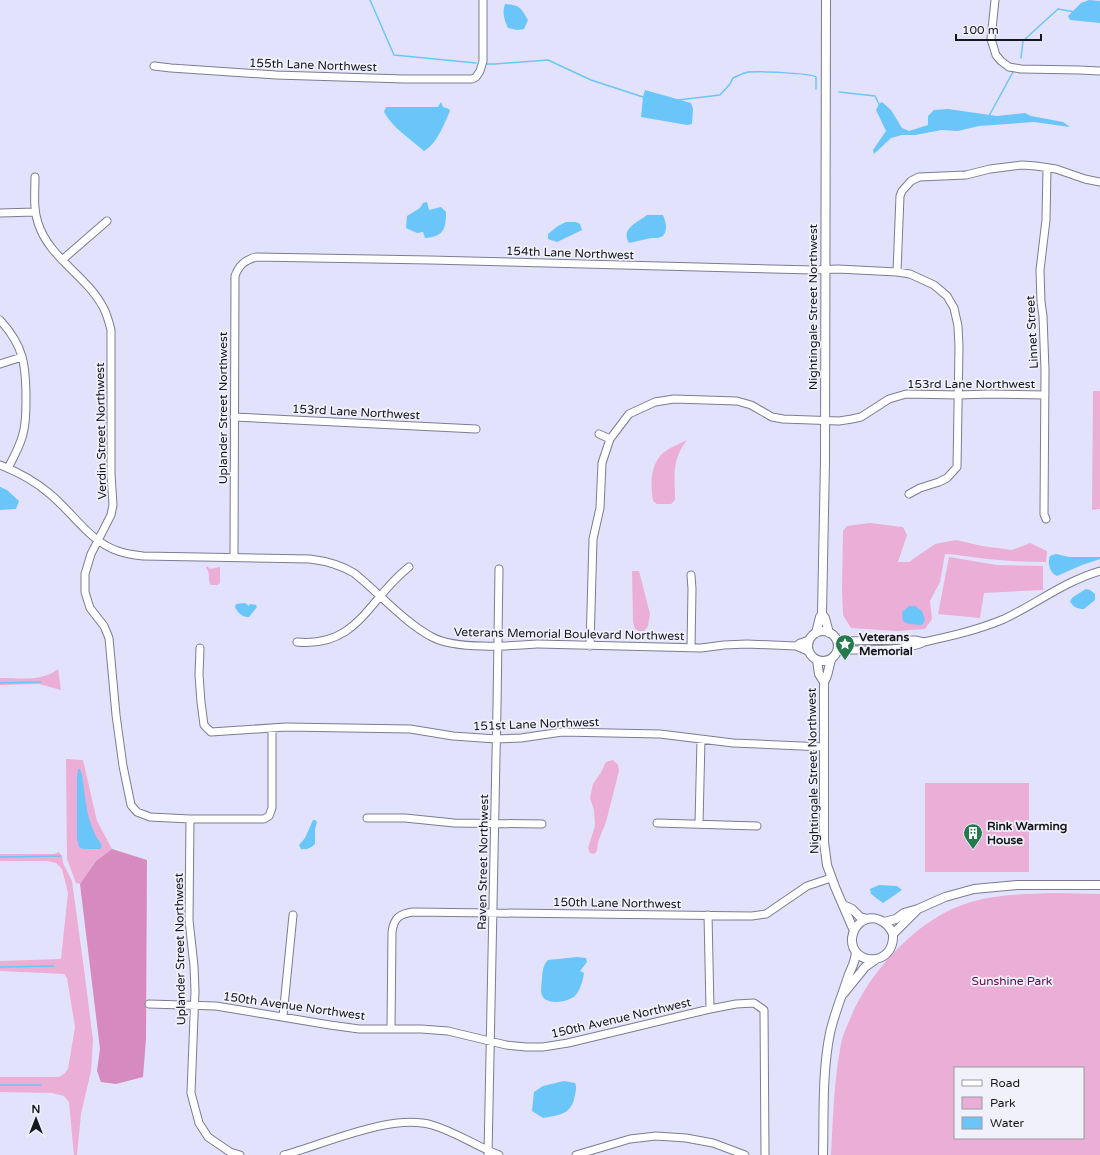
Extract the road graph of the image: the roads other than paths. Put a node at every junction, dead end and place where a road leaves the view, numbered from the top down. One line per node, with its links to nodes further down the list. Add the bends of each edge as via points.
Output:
1 (483, 0): 4 (street, 155th Lane Northwest, via 483,61 480,71 472,79 276,75)
2 (826, 0): 14 (street, Nightingale Street Northwest)
3 (995, 0): 5 (street, via 992,39 996,55 1009,67)
4 (154, 66)
5 (1100, 71)
6 (1047, 168): 8 (street); 15 (street, via 1022,165 966,175 919,177 911,181 900,196); 20 (street, Linnet Street, via 1046,220 1040,270)
7 (35, 177): 9 (street, Verdin Street Northwest)
8 (1100, 182)
9 (35, 212): 10 (street); 12 (street, Verdin Street Northwest, via 43,234)
10 (0, 213)
11 (107, 221): 12 (street)
12 (62, 260): 30 (street, Verdin Street Northwest, via 85,283 102,306 111,330 111,474 114,505)
13 (244, 263): 14 (street, 154th Lane Northwest, via 256,257 276,257); 21 (street, Uplander Street Northwest, via 235,276)
14 (825, 270): 15 (street, 154th Lane Northwest); 22 (street, Nightingale Street Northwest)
15 (897, 272): 19 (street, 154th Lane Northwest, via 910,274 934,284 948,296 954,308 958,333)
16 (0, 320): 17 (street, via 16,340)
17 (22, 357): 18 (street); 27 (street, via 25,370 26,417 20,442)
18 (0, 364)
19 (959, 395): 20 (street, 153rd Lane Northwest); 22 (street, 153rd Lane Northwest, via 906,394 889,399 861,416 845,420); 28 (street, 154th Lane Northwest, via 957,467 940,482)
20 (1045, 395): 29 (street, Linnet Street)
21 (234, 418): 23 (street, 153rd Lane Northwest); 31 (street, Uplander Street Northwest)
22 (825, 420): 25 (street, 153rd Lane Northwest, via 772,417 751,405 737,401 674,399 655,402 630,414); 37 (street, Nightingale Street Northwest)
23 (476, 430)
24 (599, 434): 25 (street)
25 (610, 439): 45 (street, 153rd Lane Northwest, via 602,462 600,508 594,539)
26 (0, 465): 27 (street, Veterans Memorial Boulevard Northwest)
27 (8, 468): 30 (street, Veterans Memorial Boulevard Northwest, via 51,494)
28 (909, 494)
29 (1046, 519)
30 (98, 540): 31 (street, Veterans Memorial Boulevard Northwest, via 117,551 143,556); 59 (street, Verdin Street Northwest, via 85,574 85,592 90,608 104,626 109,638 116,715 131,805 137,812 150,817)
31 (234, 557): 36 (street, Veterans Memorial Boulevard Northwest, via 310,559 327,562 345,567)
32 (409, 567): 36 (street, via 393,580)
33 (499, 569): 44 (street, Raven Street Northwest)
34 (1100, 570): 43 (street, via 1003,619 965,633)
35 (691, 575): 48 (street)
36 (380, 596): 42 (street, via 351,629 342,634 321,642); 44 (street, Veterans Memorial Boulevard Northwest, via 434,638 450,644)
37 (822, 614): 38 (street, Nightingale Street Northwest); 39 (street, Nightingale Street Northwest)
38 (829, 632): 39 (street); 40 (street, Nightingale Street Northwest)
39 (816, 633): 41 (street)
40 (836, 639): 43 (street); 50 (street)
41 (808, 640): 46 (street); 49 (street)
42 (297, 642)
43 (924, 642): 50 (street, via 898,648)
44 (498, 645): 45 (street, Veterans Memorial Boulevard Northwest); 55 (street, Raven Street Northwest)
45 (590, 646): 48 (street, Veterans Memorial Boulevard Northwest)
46 (796, 646): 48 (street, Veterans Memorial Boulevard Northwest, via 737,644); 49 (street, Veterans Memorial Boulevard Northwest)
47 (200, 648): 54 (street, 151st Lane Northwest, via 200,689 204,726 211,732)
48 (691, 648)
49 (808, 651): 51 (street, Nightingale Street Northwest)
50 (837, 652): 52 (street, Nightingale Street Northwest)
51 (817, 660): 52 (street); 53 (street, Nightingale Street Northwest, via 819,674)
52 (831, 660): 53 (street, Nightingale Street Northwest)
53 (824, 682): 57 (street, Nightingale Street Northwest)
54 (272, 728): 55 (street, 151st Lane Northwest, via 410,729); 59 (street, via 272,808 269,816 264,819)
55 (496, 739): 56 (street, 151st Lane Northwest, via 562,732 660,734); 61 (street, Raven Street Northwest)
56 (701, 739): 57 (street, 151st Lane Northwest); 63 (street)
57 (824, 747): 65 (street, Nightingale Street Northwest, via 824,842)
58 (366, 818): 61 (street)
59 (190, 819): 80 (street, Uplander Street Northwest, via 189,920 194,966)
60 (657, 823): 63 (street)
61 (495, 824): 62 (street); 69 (street, Raven Street Northwest)
62 (542, 824)
63 (699, 824): 64 (street)
64 (757, 826)
65 (831, 878): 67 (street, Nightingale Street Northwest); 71 (street, 150th Lane Northwest, via 807,886 766,914)
66 (1100, 885): 68 (street, via 987,887 958,892)
67 (843, 905): 72 (street); 74 (street, Nightingale Street Northwest)
68 (918, 909): 73 (street); 75 (street)
69 (493, 913): 71 (street, 150th Lane Northwest); 83 (street, 150th Lane Northwest, via 413,912 402,914 395,920 392,932); 84 (street, Raven Street Northwest)
70 (293, 915): 82 (street)
71 (708, 915): 81 (street)
72 (867, 919): 73 (street, via 873,918); 74 (street)
73 (884, 922): 75 (street)
74 (854, 931): 76 (street, via 852,939)
75 (893, 934): 77 (street, via 894,941 888,954)
76 (856, 952): 77 (street); 78 (street, via 855,963)
77 (875, 960): 78 (street, via 864,967)
78 (843, 994): 92 (street, via 832,1024 826,1065)
79 (148, 1004): 80 (street, 150th Avenue Northwest)
80 (194, 1005): 82 (street, 150th Avenue Northwest); 86 (street, Uplander Street Northwest, via 190,1093 199,1123 215,1143)
81 (710, 1009): 84 (street, 150th Avenue Northwest, via 568,1044 526,1047); 91 (street, 150th Avenue Northwest, via 754,1003 764,1010)
82 (283, 1016): 83 (street, 150th Avenue Northwest, via 359,1029)
83 (391, 1029): 84 (street, 150th Avenue Northwest, via 448,1031)
84 (490, 1042): 85 (street, Raven Street Northwest)
85 (488, 1153): 87 (street, via 461,1136 431,1124 410,1122 390,1123); 88 (street)
86 (240, 1155)
87 (284, 1155)
88 (499, 1155)
89 (576, 1155): 90 (street, via 630,1140 656,1136 713,1143)
90 (745, 1155)
91 (765, 1155)
92 (824, 1155)

